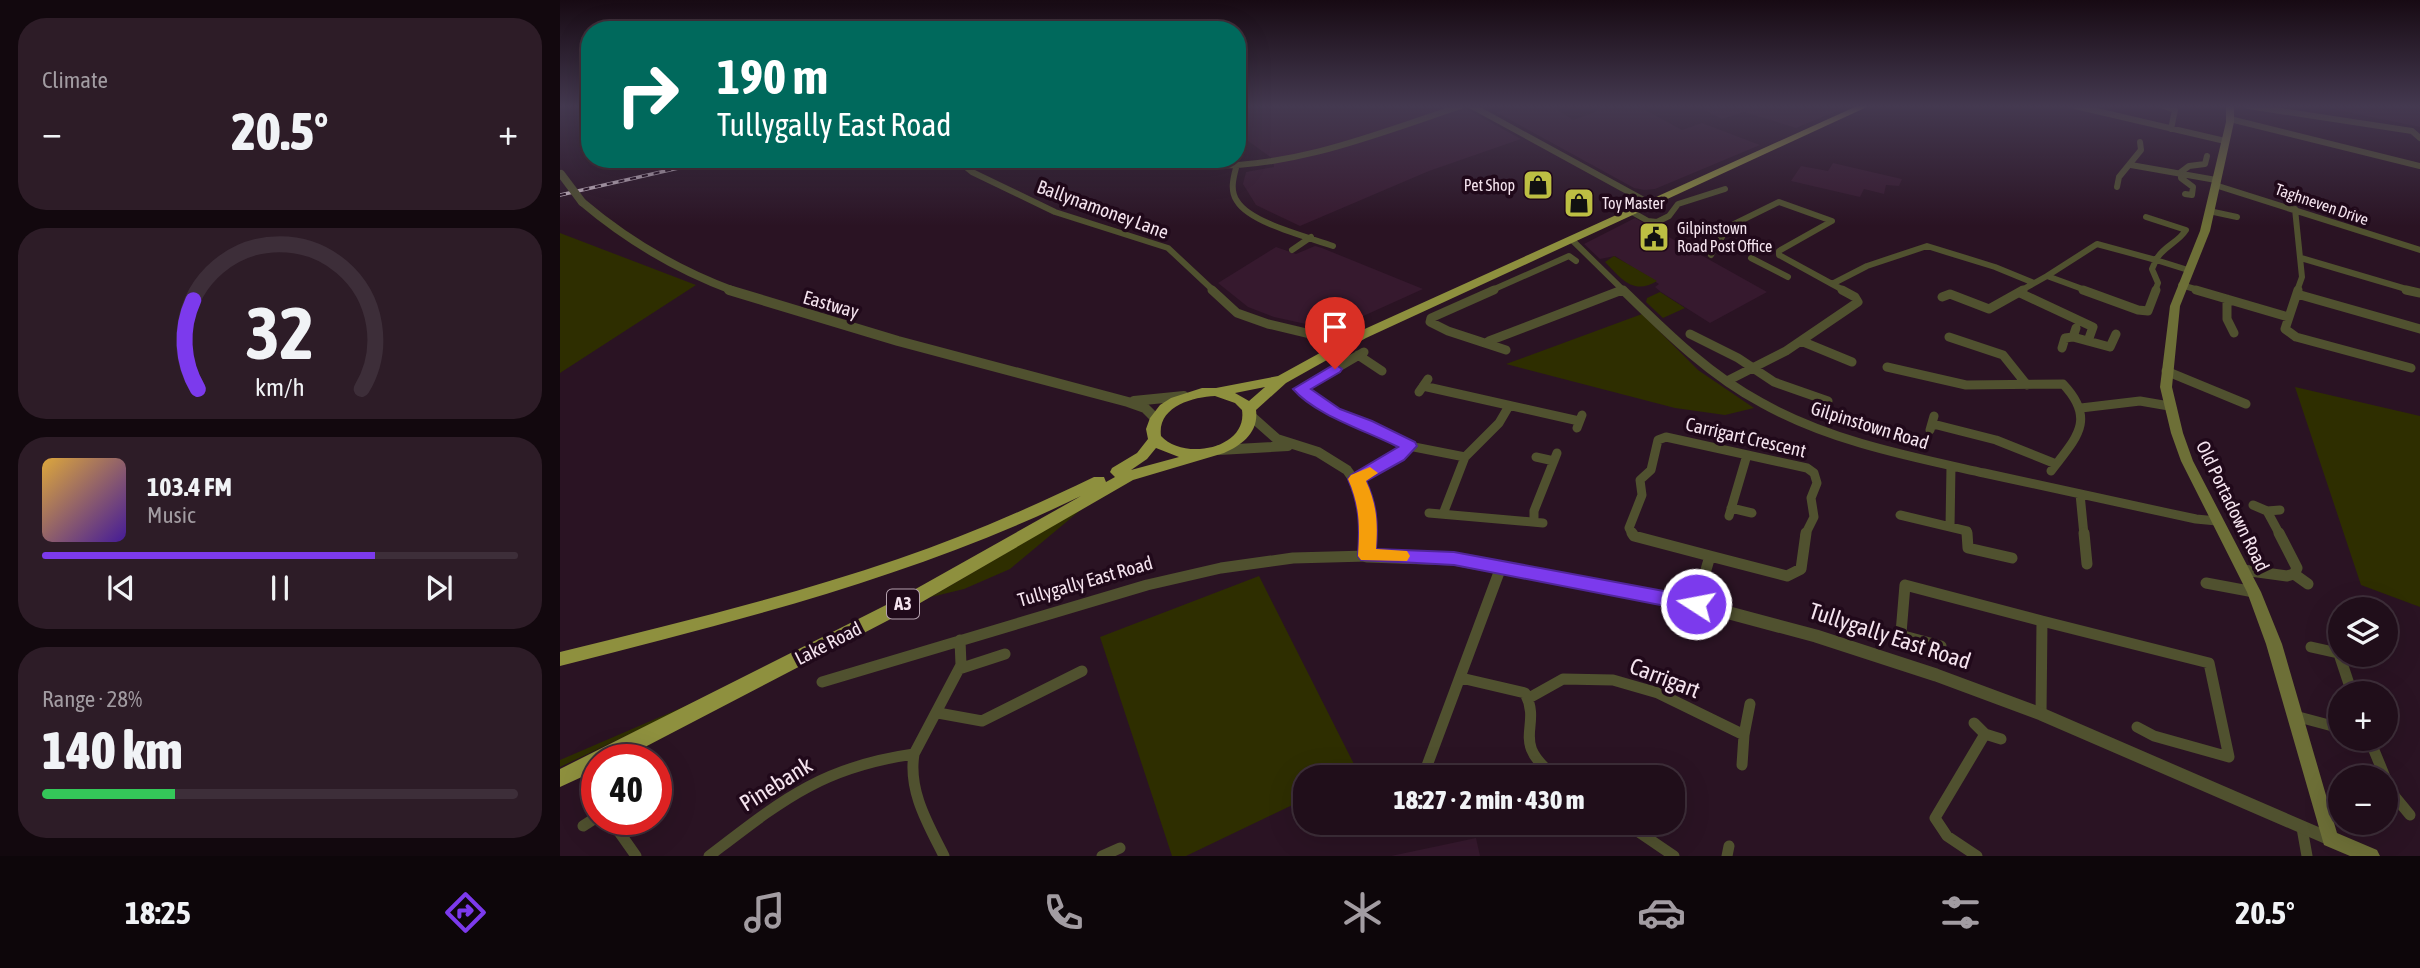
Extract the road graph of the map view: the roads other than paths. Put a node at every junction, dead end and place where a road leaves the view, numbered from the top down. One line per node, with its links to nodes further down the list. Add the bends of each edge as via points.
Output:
1 (1336, 146): 9 (street)
2 (1545, 146): 19 (street)
3 (1778, 146): 19 (highway, A3)
4 (2140, 146): 8 (street)
5 (2224, 146): 15 (main road, Old Portadown Road)
6 (2339, 146): 10 (street)
7 (2207, 156): 13 (street, via 2205,164)
8 (2131, 165): 13 (street, Taghneven Drive); 16 (street, via 2119,177)
9 (1246, 166)
10 (2420, 166)
11 (967, 168): 58 (street, Ballynamoney Lane, via 1055,212 1168,248 1237,313)
12 (1236, 168): 25 (street, via 1232,193 1242,208)
13 (2182, 172): 15 (street, Taghneven Drive); 18 (street, via 2181,178 2193,187 2192,195)
14 (560, 173): 73 (street, Eastway, bridge, via 582,202 640,248 744,298)
15 (2215, 182): 20 (street, Taghneven Drive); 21 (main road, Old Portadown Road)
16 (2117, 187)
17 (1719, 189): 22 (street, via 1678,204 1657,222)
18 (2185, 194)
19 (1651, 204): 22 (highway, A3)
20 (2295, 209): 30 (street, Taghneven Drive); 32 (street)
21 (2209, 211): 24 (street); 36 (main road, Old Portadown Road)
22 (1632, 212): 26 (highway, A3)
23 (2143, 216): 33 (street, via 2186,230)
24 (2237, 217)
25 (1311, 237): 27 (street); 28 (street)
26 (1572, 240): 43 (street, Gilpinstown Road); 58 (highway, A3)
27 (1334, 246)
28 (1292, 250)
29 (1702, 250): 35 (street, via 1712,254 1728,227 1779,202 1832,221 1779,251)
30 (2420, 250)
31 (1751, 258): 37 (street)
32 (2301, 258): 45 (street); 46 (street)
33 (2155, 260): 36 (street); 38 (street, via 2097,244); 38 (street, via 2152,269 2158,283 2148,311)
34 (1576, 261): 55 (street, via 1569,256 1431,318 1430,322 1443,329)
35 (1792, 262): 37 (street); 41 (street)
36 (2188, 270): 42 (main road, Old Portadown Road)
37 (1776, 271): 39 (street)
38 (2047, 276): 40 (street)
39 (1788, 277)
40 (2034, 283): 41 (street, via 1927,246 1867,266); 44 (street)
41 (1832, 284): 56 (street, via 1858,302)
42 (2181, 285): 48 (street); 66 (main road, Old Portadown Road)
43 (1623, 289): 55 (street); 68 (street, Gilpinstown Road, via 1667,333)
44 (2020, 293): 47 (street, via 1989,309 1950,294); 57 (street, via 2093,327)
45 (2420, 293)
46 (2297, 294): 49 (street); 50 (street)
47 (1942, 298)
48 (2227, 299): 49 (street); 51 (street, via 2227,320)
49 (2288, 317): 64 (street, via 2285,328 2296,337)
50 (2420, 330)
51 (2234, 333)
52 (2116, 334): 57 (street, via 2110,347)
53 (1697, 335): 63 (street)
54 (1949, 337): 69 (street, via 2003,355)
55 (1489, 341): 60 (street)
56 (1801, 341): 61 (street); 63 (street)
57 (2088, 341): 59 (street, via 2075,332 2065,338)
58 (1348, 343): 67 (highway, A3)
59 (2062, 348)
60 (1506, 350)
61 (1846, 362)
62 (1887, 367): 69 (street, via 1900,366 1966,385)
63 (1753, 368): 68 (street); 78 (street, via 1774,382 1824,400)
64 (2411, 368)
65 (1382, 371): 85 (street, via 1361,354 1301,389 1334,412)
66 (2166, 371): 74 (street, via 2193,378 2220,396); 76 (main road, Old Portadown Road)
67 (1281, 380): 71 (highway, A3); 79 (highway, A3)
68 (1727, 381): 90 (street, Gilpinstown Road, via 1759,402 1835,436)
69 (2027, 384): 77 (street, via 2063,384)
70 (1423, 386): 75 (street)
71 (1213, 393): 72 (highway, A3); 79 (highway, A3, via 1232,396)
72 (1191, 396): 73 (street, Eastway); 80 (highway, A3, via 1164,409)
73 (1128, 401): 80 (street, Eastway)
74 (2246, 404)
75 (1509, 406): 81 (street); 88 (street, via 1499,423)
76 (2169, 406): 77 (street, via 2140,401); 100 (main road, Old Portadown Road, via 2187,461)
77 (2081, 408): 82 (street, via 2076,442 2053,468 2017,445)
78 (1818, 410)
79 (1250, 412): 84 (street, via 1270,434); 86 (highway, A3, via 1246,432)
80 (1156, 419): 83 (highway)
81 (1579, 421)
82 (1933, 424)
83 (1155, 439): 86 (highway, via 1175,453); 119 (highway, A3, via 1132,464 999,528 889,568)
84 (1298, 446): 86 (street); 91 (street, via 1335,461)
85 (1409, 446): 88 (street); 91 (street)
86 (1212, 452): 135 (highway, Lake Road / A3, via 1128,476 902,605)
87 (1746, 454): 97 (street, via 1730,512); 103 (street, Carrigart Crescent, via 1814,473 1814,517 1803,538 1801,569 1787,576); 103 (street, Carrigart Crescent, via 1666,437 1658,440 1651,470 1640,480 1642,495 1629,528 1634,536)
88 (1465, 457): 98 (street)
89 (1536, 457): 98 (street, via 1556,457 1534,511 1539,523)
90 (1951, 466): 92 (street, Gilpinstown Road); 101 (street)
91 (1357, 479): 102 (street, via 1369,515)
92 (2080, 494): 100 (street, Gilpinstown Road); 105 (street)
93 (2253, 505): 95 (street)
94 (2280, 510): 95 (street)
95 (2267, 511): 108 (street, via 2297,568)
96 (1429, 513): 98 (street)
97 (1752, 513)
98 (1443, 514)
99 (1900, 515): 101 (street)
100 (2217, 521): 107 (main road, Old Portadown Road)
101 (1950, 527): 104 (street, via 1968,531 1968,548)
102 (1367, 556): 106 (street, Tullygally East Road, via 1454,559); 114 (street, Tullygally East Road, via 1293,558 1209,571 1134,588)
103 (1710, 556): 112 (street)
104 (2012, 558)
105 (2087, 564)
106 (1501, 567): 112 (street, Tullygally East Road); 122 (street)
107 (2243, 569): 108 (street); 111 (main road, Old Portadown Road)
108 (2294, 574): 110 (street)
109 (2206, 583): 111 (street)
110 (2308, 584)
111 (2254, 592): 128 (main road, Old Portadown Road)
112 (1696, 604): 127 (street, Tullygally East Road, via 1828,640)
113 (2042, 621): 115 (street, via 1905,585 1900,640); 127 (street); 131 (street, via 2209,663 2229,757)
114 (960, 640): 120 (street); 123 (street, Tullygally East Road)
115 (1941, 646)
116 (2311, 647): 117 (street)
117 (2328, 651)
118 (1005, 654): 120 (street)
119 (566, 657)
120 (959, 669): 126 (street)
121 (1073, 672): 126 (street, via 982,721)
122 (1461, 678): 124 (street, via 1516,690); 137 (street)
123 (822, 682)
124 (1529, 698): 133 (street, Carrigart, via 1563,680 1613,680 1658,694); 138 (street, via 1526,739)
125 (1750, 704): 133 (street)
126 (938, 712): 136 (street)
127 (2041, 714): 144 (street, Tullygally East Road)
128 (2295, 716): 130 (street); 147 (main road, Old Portadown Road)
129 (1974, 723): 132 (street)
130 (2328, 725)
131 (2137, 727)
132 (1985, 733): 134 (street); 152 (street, via 1935,818 1947,836)
133 (1744, 735): 139 (street)
134 (2001, 739)
135 (629, 744)
136 (914, 754): 149 (street, Pinebank, via 872,761 820,779); 150 (street, via 912,776 921,807)
137 (1427, 765)
138 (1542, 765)
139 (1742, 765)
140 (581, 768): 141 (highway, Lake Road / A3)
141 (560, 778)
142 (2398, 802): 143 (street)
143 (2410, 815)
144 (2302, 828): 147 (street, Tullygally East Road); 153 (street)
145 (621, 835): 148 (street)
146 (1643, 835): 151 (street)
147 (2330, 839): 154 (main road, Tullygally East Road)
148 (636, 856)
149 (709, 856)
150 (944, 856)
151 (1674, 856)
152 (1978, 856)
153 (2307, 856)
154 (2371, 856)

